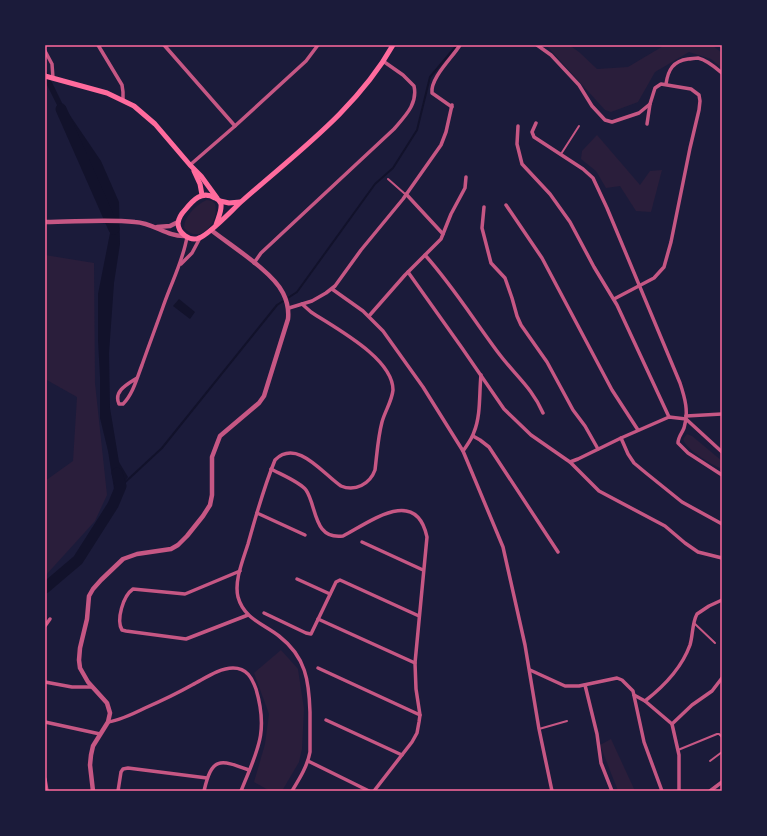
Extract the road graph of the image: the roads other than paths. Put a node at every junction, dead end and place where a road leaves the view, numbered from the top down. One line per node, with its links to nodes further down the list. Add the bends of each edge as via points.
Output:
1 (98, 45): 13 (street, via 122,86)
2 (164, 45): 17 (street)
3 (318, 45): 17 (street, via 306,61)
4 (393, 45): 8 (main road)
5 (460, 45): 24 (street, via 432,84 432,92 452,106 446,132 441,145)
6 (537, 45): 14 (street, via 551,55 579,84 592,106 605,120 612,122 639,113)
7 (45, 51): 11 (street, via 52,64)
8 (384, 61): 27 (main road, via 341,112); 39 (street, via 414,86 414,100 409,111 374,148 261,253)
9 (722, 73): 12 (street, via 698,58 680,60 672,66)
10 (45, 76): 11 (main road)
11 (52, 78): 13 (main road, via 92,88)
12 (666, 84): 14 (street, via 655,88); 42 (street, via 694,91 699,95 700,104 666,262 658,275)
13 (123, 100): 21 (main road, via 155,124)
14 (650, 104): 16 (street)
15 (536, 123): 20 (street, via 532,135)
16 (646, 124)
17 (235, 126): 21 (street)
18 (518, 126): 44 (street, via 517,144 522,164 559,205)
19 (579, 126): 20 (lane)
20 (561, 154): 42 (street, via 593,178)
21 (191, 167): 25 (main road, via 200,184); 26 (main road)
22 (466, 177): 35 (street, via 465,188)
23 (388, 179): 24 (lane)
24 (406, 194): 35 (street); 43 (street)
25 (202, 195): 26 (main road, via 210,195); 31 (main road, via 194,199)
26 (218, 200): 27 (main road, via 229,203); 32 (main road, via 220,210)
27 (241, 202): 32 (main road)
28 (506, 205): 54 (street, via 539,252 612,390)
29 (484, 207): 57 (street, via 482,228 491,263 505,278 521,325 547,362 572,410)
30 (45, 222): 33 (street, via 135,222)
31 (178, 222): 33 (street); 36 (main road)
32 (216, 225): 34 (main road)
33 (157, 228): 36 (street, via 174,236)
34 (211, 230): 37 (main road); 39 (street)
35 (444, 234): 38 (street)
36 (186, 236): 37 (main road); 40 (street)
37 (200, 238): 40 (street, via 192,254)
38 (425, 255): 41 (street); 50 (street, via 446,278 506,364 536,398)
39 (254, 263): 46 (street, via 283,292)
40 (180, 265): 49 (street)
41 (408, 272): 47 (street); 48 (street)
42 (640, 286): 44 (street); 53 (street, via 680,383 686,403)
43 (332, 289): 45 (street); 47 (street)
44 (614, 299): 52 (street)
45 (302, 304): 46 (street); 61 (street, via 379,360 392,382 392,397 382,421 375,470 364,484 355,488 341,486 312,462 290,452 279,456)
46 (288, 307): 88 (street, via 284,338 264,396 220,436 216,445 212,457 212,495 210,505 203,516 178,545 171,549 126,558 101,580 89,596 79,660 83,676)
47 (369, 316): 58 (street, via 414,375)
48 (481, 376): 55 (street, via 478,420); 60 (street, via 504,410 520,426)
49 (137, 378): 49 (street, via 127,400 119,404 118,393)
50 (543, 413)
51 (722, 414): 53 (street)
52 (669, 417): 53 (street); 54 (street)
53 (686, 417): 59 (street); 62 (street, via 684,429 678,439 679,444 700,462)
54 (638, 430): 56 (street)
55 (473, 436): 58 (street); 67 (street, via 489,447)
56 (621, 438): 57 (street); 64 (street, via 634,463 651,478 682,502)
57 (598, 449): 60 (street)
58 (463, 451): 84 (street, via 503,547)
59 (722, 452)
60 (570, 462): 68 (street, via 599,491 666,526 698,552)
61 (271, 469): 63 (street); 69 (street, via 299,484 306,491 318,522 325,532 336,537 390,511 408,511 415,515 425,528 427,537)
62 (722, 475)
63 (256, 513): 65 (street); 70 (street)
64 (722, 524)
65 (305, 535)
66 (362, 542): 69 (street)
67 (558, 552)
68 (722, 558)
69 (423, 570): 76 (street)
70 (240, 571): 75 (street, via 238,598); 75 (street, via 185,594 133,589 124,603 120,625 122,630 126,631 186,639)
71 (297, 578): 72 (street)
72 (330, 594): 76 (street, via 336,582 340,580); 78 (street)
73 (722, 600): 79 (street, via 699,612)
74 (264, 613): 78 (street, via 310,634)
75 (248, 615): 103 (street, via 288,644 297,654 307,676 310,738)
76 (419, 616): 82 (street)
77 (50, 619): 80 (street)
78 (318, 620): 82 (street)
79 (694, 623): 81 (lane); 90 (street, via 686,654 667,681)
80 (45, 626)
81 (715, 642)
82 (415, 663): 91 (street)
83 (318, 668): 91 (street)
84 (530, 670): 87 (street, via 562,685); 97 (street)
85 (722, 678): 96 (street, via 712,691)
86 (45, 682): 88 (street, via 72,687)
87 (585, 685): 89 (street, via 617,678 633,690); 118 (street, via 601,763)
88 (92, 687): 95 (street, via 107,703 110,713)
89 (634, 695): 90 (street); 119 (street, via 644,742)
90 (644, 701): 96 (street)
91 (420, 715): 102 (street, via 417,733)
92 (326, 720): 102 (street)
93 (567, 721): 97 (lane)
94 (45, 722): 98 (street)
95 (108, 722): 98 (street); 105 (street, via 128,716 219,671 241,669 252,677 262,721 259,745)
96 (672, 724): 100 (street)
97 (539, 729): 117 (street)
98 (100, 734): 110 (street, via 91,755)
99 (722, 737): 100 (lane, via 717,734)
100 (678, 750): 120 (street)
101 (722, 752): 104 (lane)
102 (402, 755): 116 (street)
103 (308, 761): 114 (street); 115 (street)
104 (710, 761)
105 (249, 770): 106 (street, via 232,763 219,763 213,766); 113 (street)
106 (207, 778): 111 (street, via 128,768 121,772); 112 (street)
107 (45, 779): 109 (street)
108 (722, 782): 121 (street)
109 (47, 791)
110 (93, 791)
111 (118, 791)
112 (204, 791)
113 (241, 791)
114 (292, 791)
115 (369, 791)
116 (374, 791)
117 (552, 791)
118 (612, 791)
119 (662, 791)
120 (679, 791)
121 (710, 791)

